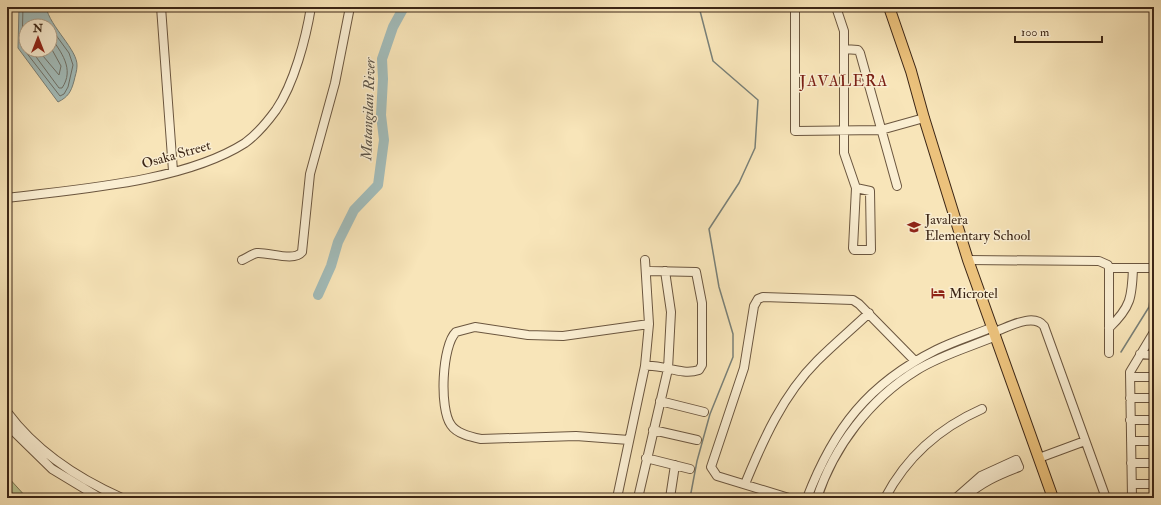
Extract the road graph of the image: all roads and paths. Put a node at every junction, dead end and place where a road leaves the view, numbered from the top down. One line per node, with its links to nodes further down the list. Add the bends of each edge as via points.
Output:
1 (161, 7): 11 (street)
2 (311, 7): 11 (street, Osaka Street, via 292,75 277,109 246,142 205,162)
3 (350, 7): 15 (street, via 335,83 310,174 302,252 285,257 257,253)
4 (795, 7): 10 (street, via 794,129)
5 (836, 7): 7 (street, via 844,28)
6 (889, 7): 8 (main road, via 912,71)
7 (844, 49): 9 (street, via 860,51); 10 (street)
8 (924, 118): 9 (street); 17 (main road)
9 (881, 130): 10 (street); 12 (street)
10 (844, 131): 13 (street, via 844,153)
11 (173, 171): 14 (street, Osaka Street, via 118,183)
12 (897, 186)
13 (856, 188): 13 (street, via 870,191 870,250 854,250)
14 (7, 198)
15 (242, 260)
16 (645, 260): 24 (street)
17 (968, 260): 18 (street, via 1099,260); 26 (main road)
18 (1109, 268): 19 (street); 25 (street)
19 (1133, 268): 20 (street); 25 (street, via 1131,298 1122,314)
20 (1153, 268)
21 (650, 271): 22 (street)
22 (665, 271): 33 (street, via 670,312); 33 (street, via 696,272 704,332 701,369 691,372)
23 (869, 313): 31 (street); 57 (street, via 816,361 798,383 777,415 759,450); 57 (street, via 859,304 847,299 763,297 755,302 744,368 712,467 717,476)
24 (649, 324): 32 (street); 46 (street, via 563,336 528,335 475,327 456,332 448,344 444,410 451,425 459,432 481,439 576,436)
25 (1109, 328): 28 (street)
26 (994, 332): 31 (street, via 937,350); 49 (street, via 1029,320 1041,323); 52 (main road); 67 (street, via 917,370 867,411 835,458)
27 (1154, 332): 29 (street)
28 (1109, 353)
29 (1140, 354): 30 (street); 34 (street, via 1132,366)
30 (1154, 355)
31 (915, 361): 66 (street, via 884,383 841,429 825,455)
32 (645, 366): 33 (street, via 657,365); 46 (street)
33 (668, 369): 38 (street)
34 (1130, 377): 35 (street); 36 (street)
35 (1154, 377)
36 (1130, 398): 37 (street); 42 (street)
37 (1154, 398)
38 (660, 401): 41 (street); 45 (street)
39 (982, 409): 68 (street, via 929,440 903,468)
40 (7, 412): 61 (street, via 59,463)
41 (704, 412)
42 (1130, 420): 43 (street); 50 (street)
43 (1154, 420)
44 (7, 425): 60 (street, via 52,469)
45 (653, 430): 47 (street); 51 (street)
46 (629, 440): 62 (street)
47 (697, 440)
48 (1154, 440): 50 (street)
49 (1085, 441): 52 (street); 72 (street)
50 (1131, 441): 53 (street)
51 (646, 458): 55 (street); 63 (street)
52 (1039, 458): 71 (main road)
53 (1131, 463): 54 (street); 58 (street)
54 (1154, 463)
55 (675, 465): 56 (street); 64 (street)
56 (690, 469)
57 (746, 484): 65 (street)
58 (1132, 484): 59 (street); 73 (street)
59 (1154, 484)
60 (100, 498)
61 (122, 498)
62 (617, 498)
63 (638, 498)
64 (670, 498)
65 (789, 498)
66 (807, 498)
67 (817, 498)
68 (884, 498)
69 (956, 498): 70 (street, via 981,476 1016,460 1019,467 998,475 972,490)
70 (964, 498)
71 (1053, 498)
72 (1106, 498)
73 (1132, 498)

